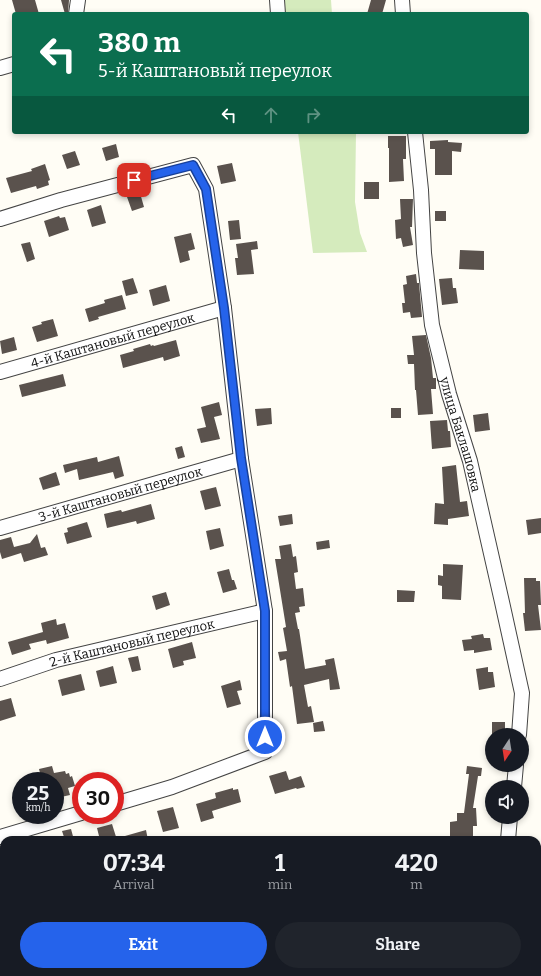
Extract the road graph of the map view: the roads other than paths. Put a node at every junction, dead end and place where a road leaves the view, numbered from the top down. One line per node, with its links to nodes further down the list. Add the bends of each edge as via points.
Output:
1 (78, 0): 4 (street)
2 (277, 0): 5 (street)
3 (402, 0): 6 (street)
4 (76, 12)
5 (278, 12)
6 (403, 12)
7 (12, 65): 8 (street)
8 (0, 68)
9 (415, 134): 17 (street, улица Баклашовка, via 432,324 449,394 470,461 509,632 522,693)
10 (0, 219): 11 (street, via 193,165 206,189)
11 (224, 308): 12 (street, 4-й Каштановый переулок); 13 (street)
12 (0, 372)
13 (241, 458): 14 (street, 3-й Каштановый переулок); 15 (street)
14 (0, 528)
15 (265, 611): 16 (street, 2-й Каштановый переулок, via 56,660); 18 (street, via 265,752 172,787)
16 (0, 679)
17 (520, 728)
18 (124, 801)
19 (72, 817): 21 (street)
20 (509, 824): 22 (street)
21 (4, 836)
22 (508, 836)

